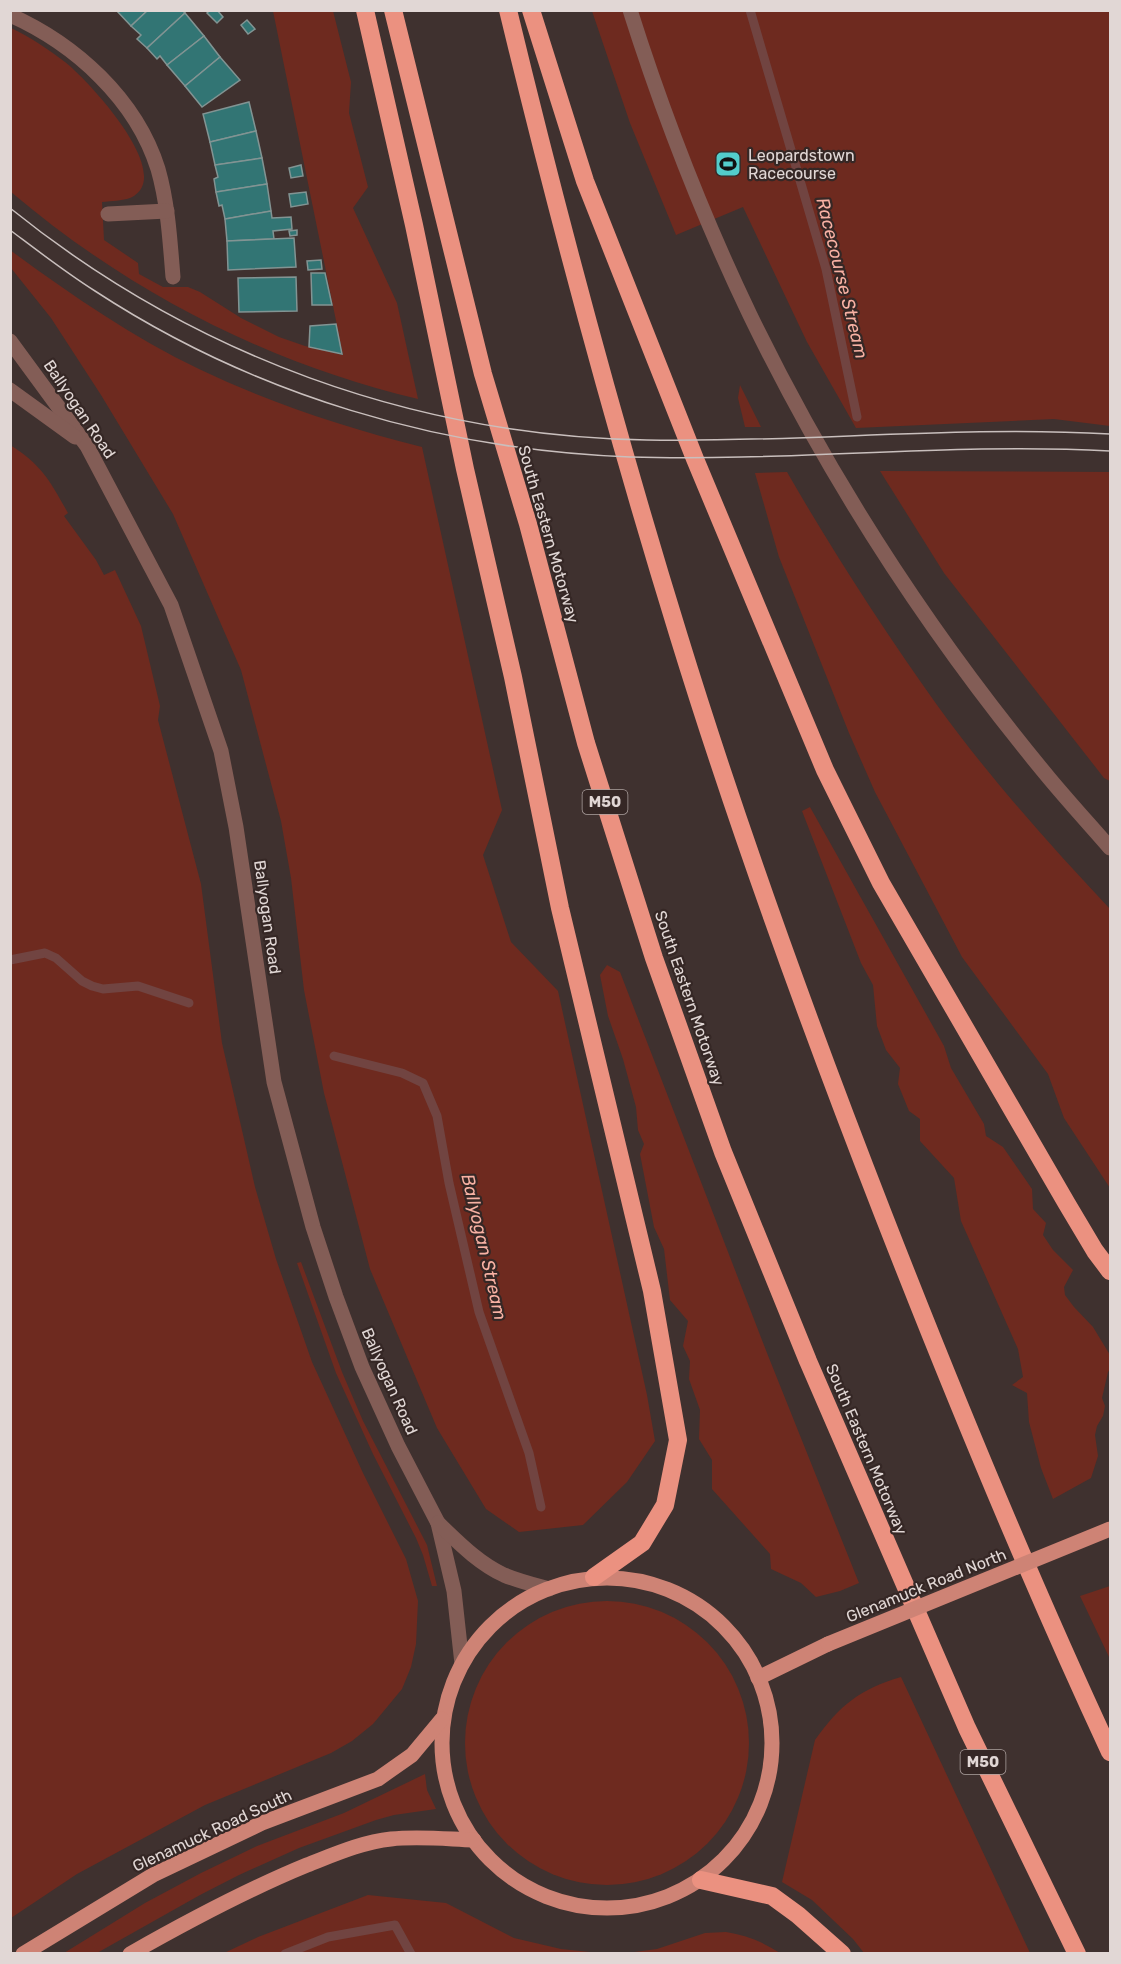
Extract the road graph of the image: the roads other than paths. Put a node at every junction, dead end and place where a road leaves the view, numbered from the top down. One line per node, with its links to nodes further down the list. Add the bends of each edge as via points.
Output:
1 (365, 10): 17 (highway, via 513,677 560,908 652,1291 678,1440 665,1504 642,1543)
2 (393, 10): 28 (highway, South Eastern Motorway / M50, via 483,374 528,524 586,743 654,958 723,1152 808,1361 967,1728)
3 (508, 10): 22 (highway, via 603,376 679,638 747,845 850,1130 940,1362)
4 (531, 10): 14 (highway, via 585,181 695,459 825,770 881,883)
5 (630, 10): 13 (street, via 707,219 799,410 850,499 975,684)
6 (10, 15): 7 (street, via 78,55 118,97 149,145)
7 (167, 211): 8 (street); 9 (street)
8 (108, 214)
9 (173, 277)
10 (10, 341): 12 (street, Ballyogan Road)
11 (10, 390): 12 (street)
12 (87, 446): 15 (street, Ballyogan Road, via 171,605 221,751 274,1082 313,1227 362,1367)
13 (1110, 848)
14 (1110, 1271)
15 (438, 1523): 18 (street, Ballyogan Road, via 483,1563 505,1575); 19 (street, Ballyogan Road, via 454,1591)
16 (1110, 1529): 20 (main road, Glenamuck Road North, bridge, via 828,1644)
17 (594, 1577): 18 (main road); 20 (main road, via 644,1582 679,1594 703,1608 742,1648)
18 (549, 1589): 19 (main road, via 499,1619)
19 (462, 1664): 21 (main road)
20 (758, 1678): 24 (main road, via 770,1721 772,1755 767,1785 756,1813 734,1848)
21 (442, 1719): 23 (main road, via 440,1748 448,1790); 25 (main road, Glenamuck Road South, via 412,1755 378,1779 262,1823 153,1875)
22 (1110, 1752)
23 (474, 1840): 24 (main road, via 524,1887 551,1900 584,1907 647,1904); 26 (main road, via 397,1839 361,1846 235,1897)
24 (700, 1880): 27 (highway, via 772,1896)
25 (23, 1953)
26 (130, 1953)
27 (842, 1953)
28 (1077, 1953)

